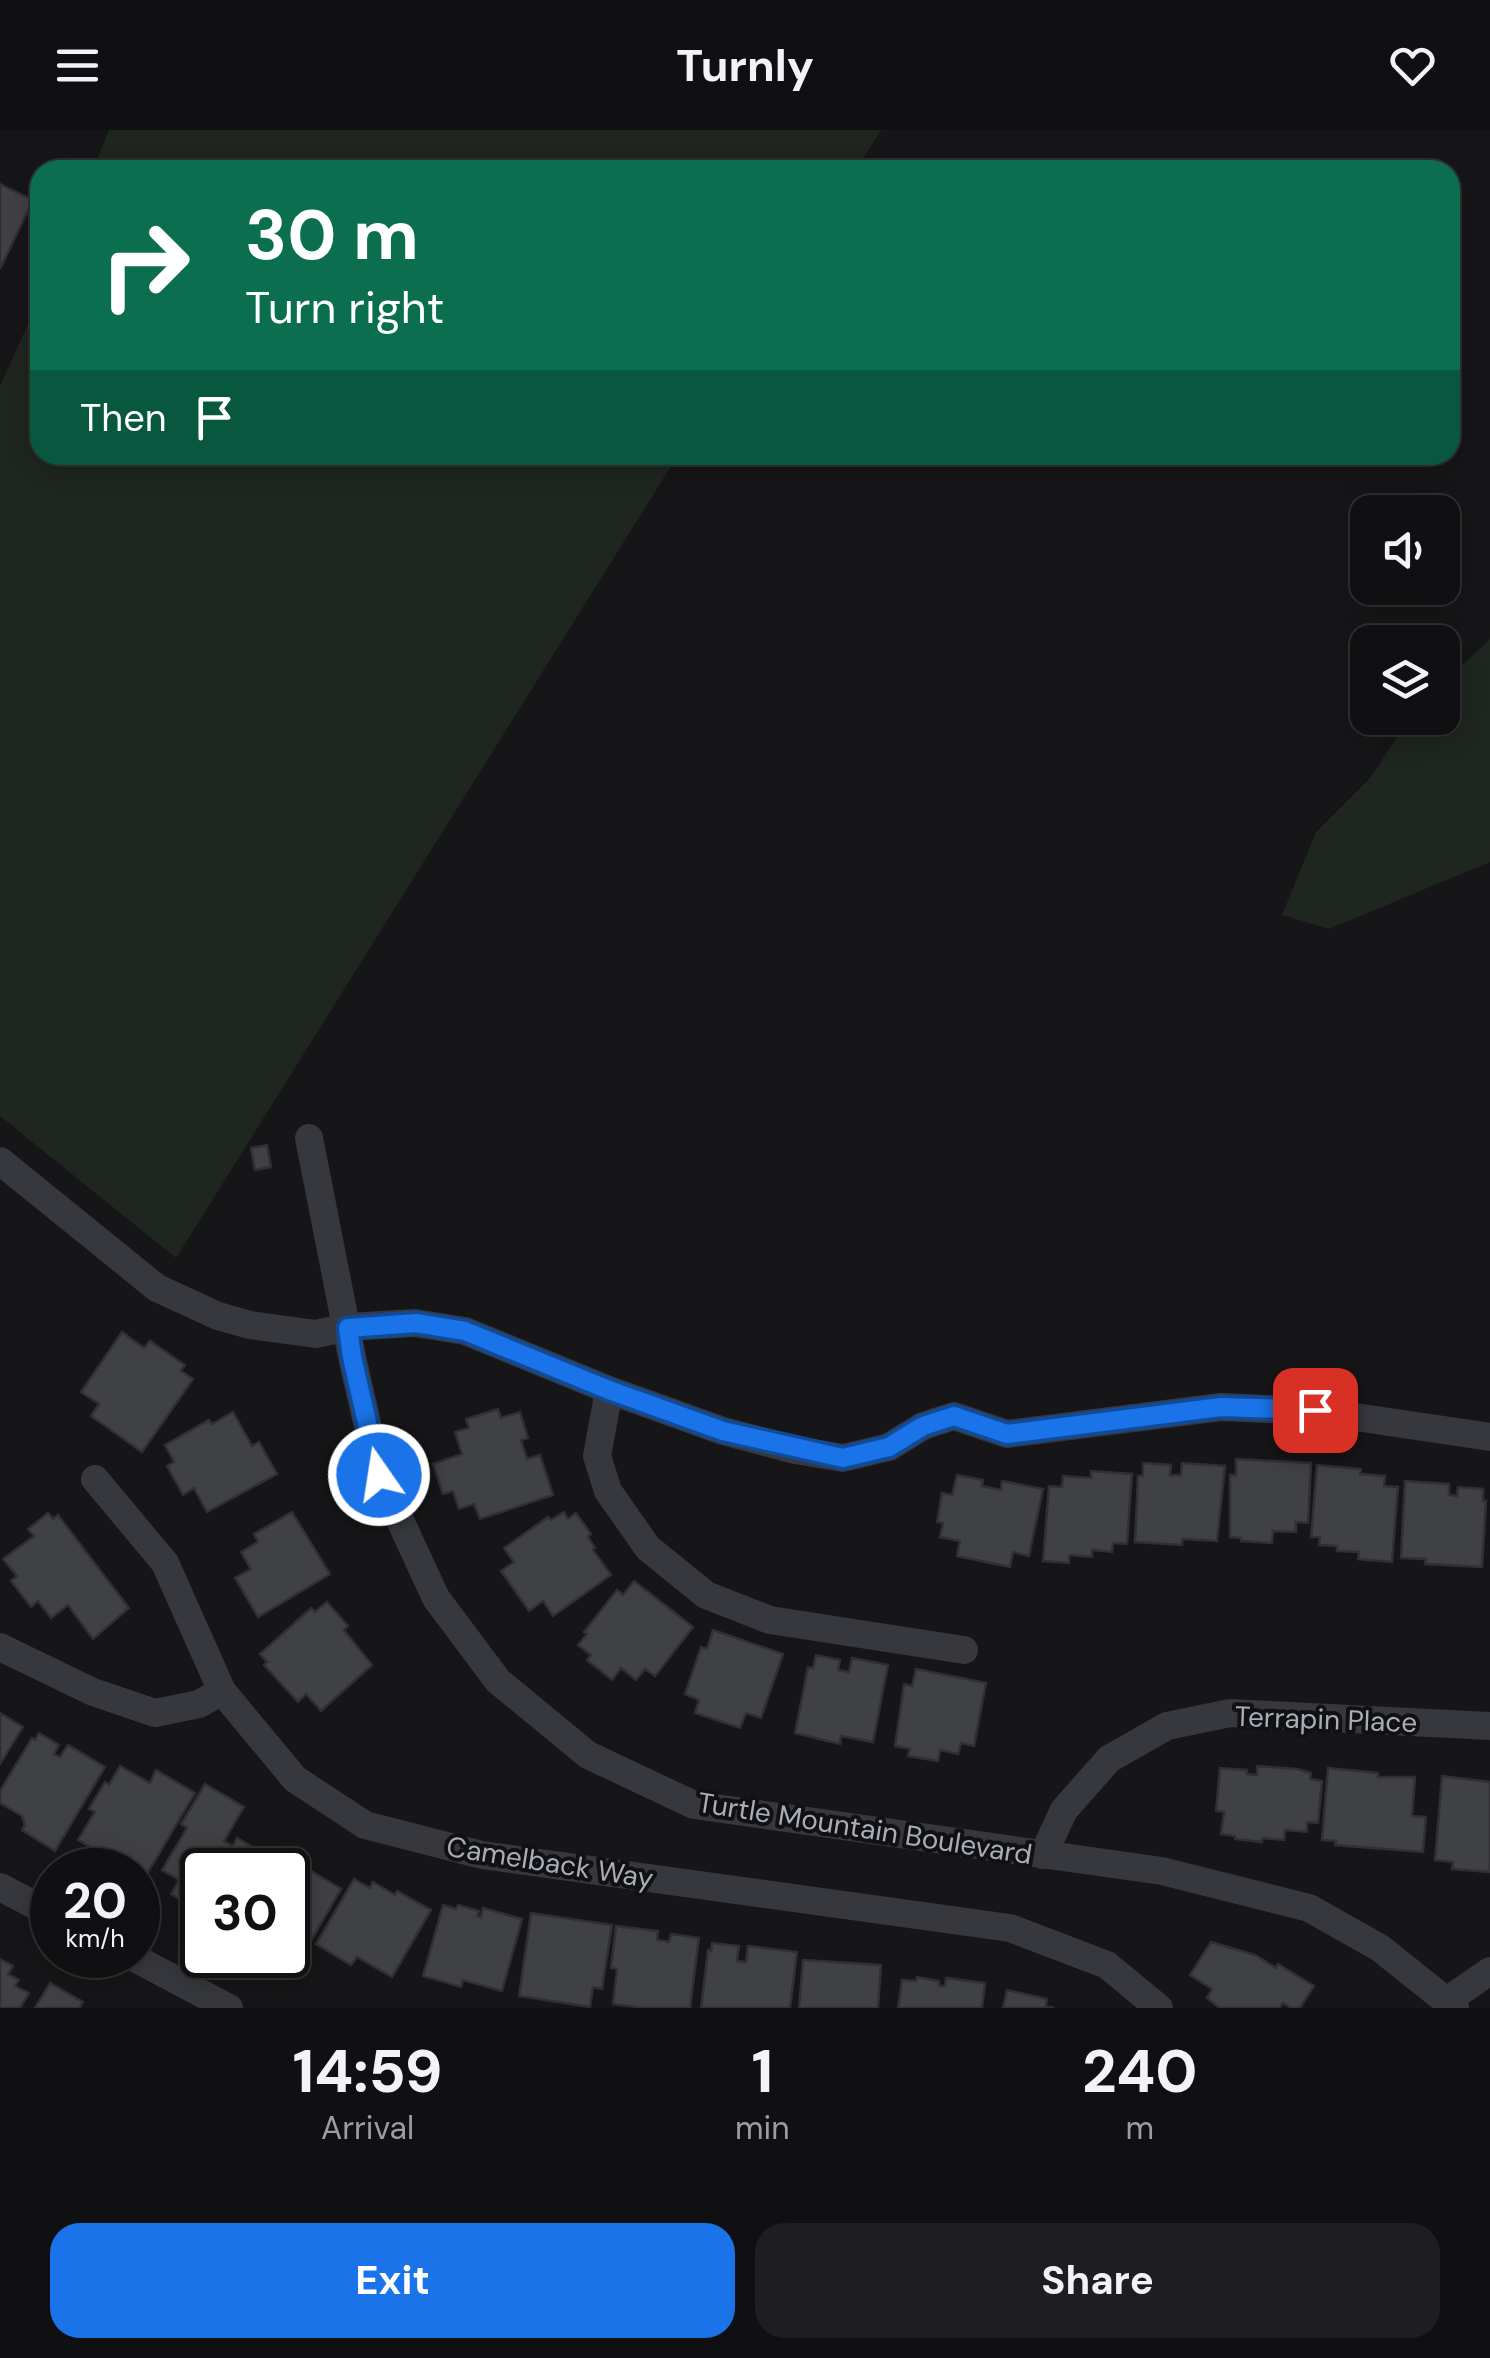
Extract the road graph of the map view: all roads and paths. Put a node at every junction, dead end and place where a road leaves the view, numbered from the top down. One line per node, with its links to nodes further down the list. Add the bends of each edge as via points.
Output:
1 (309, 1138): 3 (street, Turtle Mountain Boulevard)
2 (0, 1161): 3 (street, via 187,1304 283,1331)
3 (348, 1328): 4 (street, via 416,1323 465,1331); 11 (street, Turtle Mountain Boulevard, via 379,1475 436,1598 498,1680 588,1755 694,1805)
4 (609, 1390): 5 (street, via 723,1431 843,1458 889,1447 954,1416 1007,1434 1221,1407 1315,1410); 8 (street, via 597,1456 608,1491 648,1548 706,1595 770,1620)
5 (1490, 1436)
6 (95, 1479): 9 (street, Camelback Way, via 165,1563)
7 (0, 1647): 9 (street, via 155,1713 199,1704)
8 (964, 1650)
9 (222, 1691): 18 (street, Camelback Way, via 295,1780 365,1825 482,1855 1010,1928 1107,1964)
10 (1490, 1726): 11 (street, Terrapin Place, via 1230,1713 1167,1726 1109,1759 1064,1810)
11 (1042, 1855): 16 (street, Turtle Mountain Boulevard, via 1162,1871 1309,1908 1380,1948)
12 (0, 1886): 13 (street)
13 (30, 1902)
14 (1490, 1970): 16 (street)
15 (160, 1971): 17 (street)
16 (1451, 2004)
17 (229, 2008)
18 (1159, 2008)

